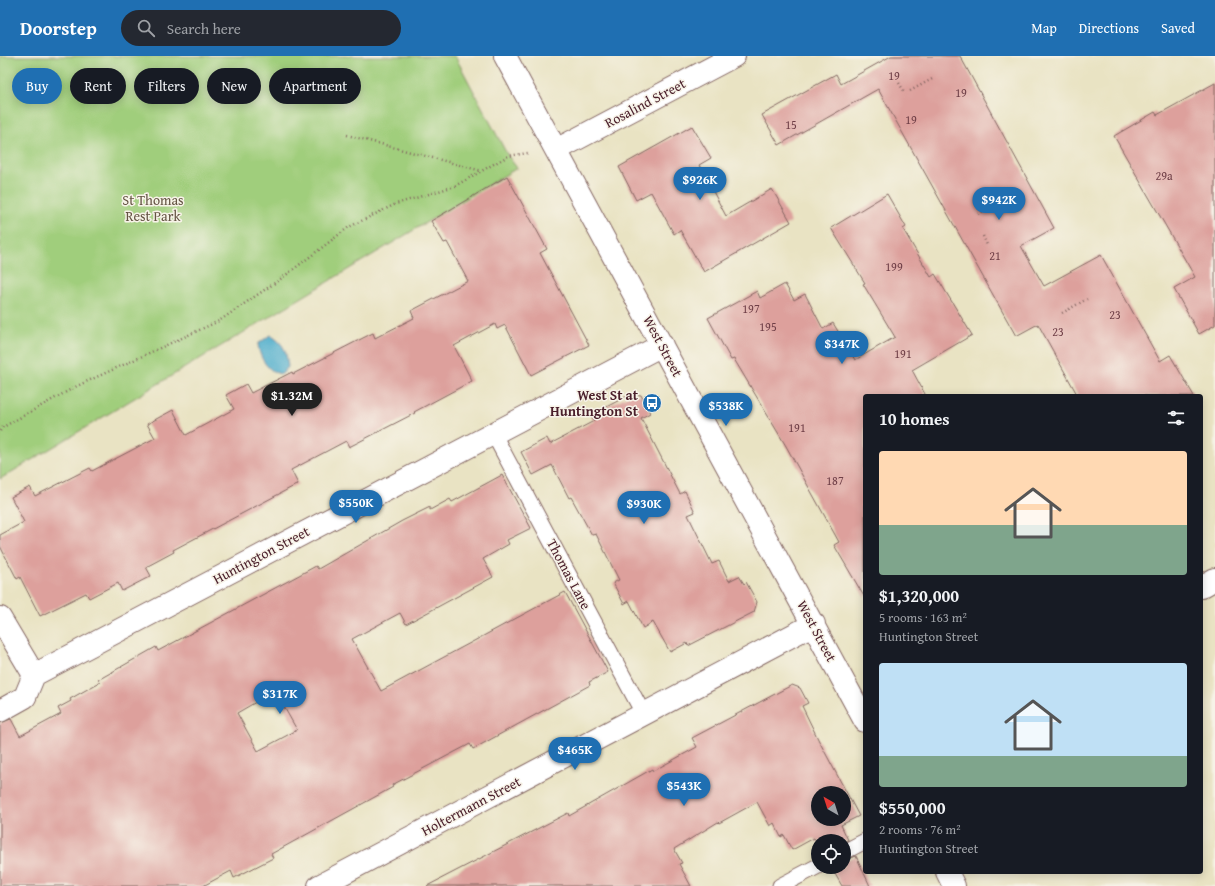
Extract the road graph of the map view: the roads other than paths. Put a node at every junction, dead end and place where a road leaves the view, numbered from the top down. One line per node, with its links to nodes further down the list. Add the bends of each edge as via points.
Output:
1 (505, 56): 3 (street, West Street)
2 (734, 56): 3 (street, Rosalind Street)
3 (556, 150): 4 (street, West Street)
4 (662, 345): 5 (street, Huntington Street); 9 (street, West Street)
5 (493, 433): 10 (street, Huntington Street); 12 (lane, Thomas Lane)
6 (1215, 579): 7 (street)
7 (1203, 586)
8 (0, 618): 10 (street)
9 (814, 624): 12 (street, Holtermann Street); 13 (street, West Street)
10 (34, 675): 11 (street, via 25,697)
11 (0, 711)
12 (644, 715): 18 (street, Holtermann Street)
13 (863, 717)
14 (863, 842): 15 (lane)
15 (851, 848)
16 (811, 870): 19 (lane)
17 (948, 874): 20 (street)
18 (319, 886)
19 (780, 886)
20 (954, 886)

